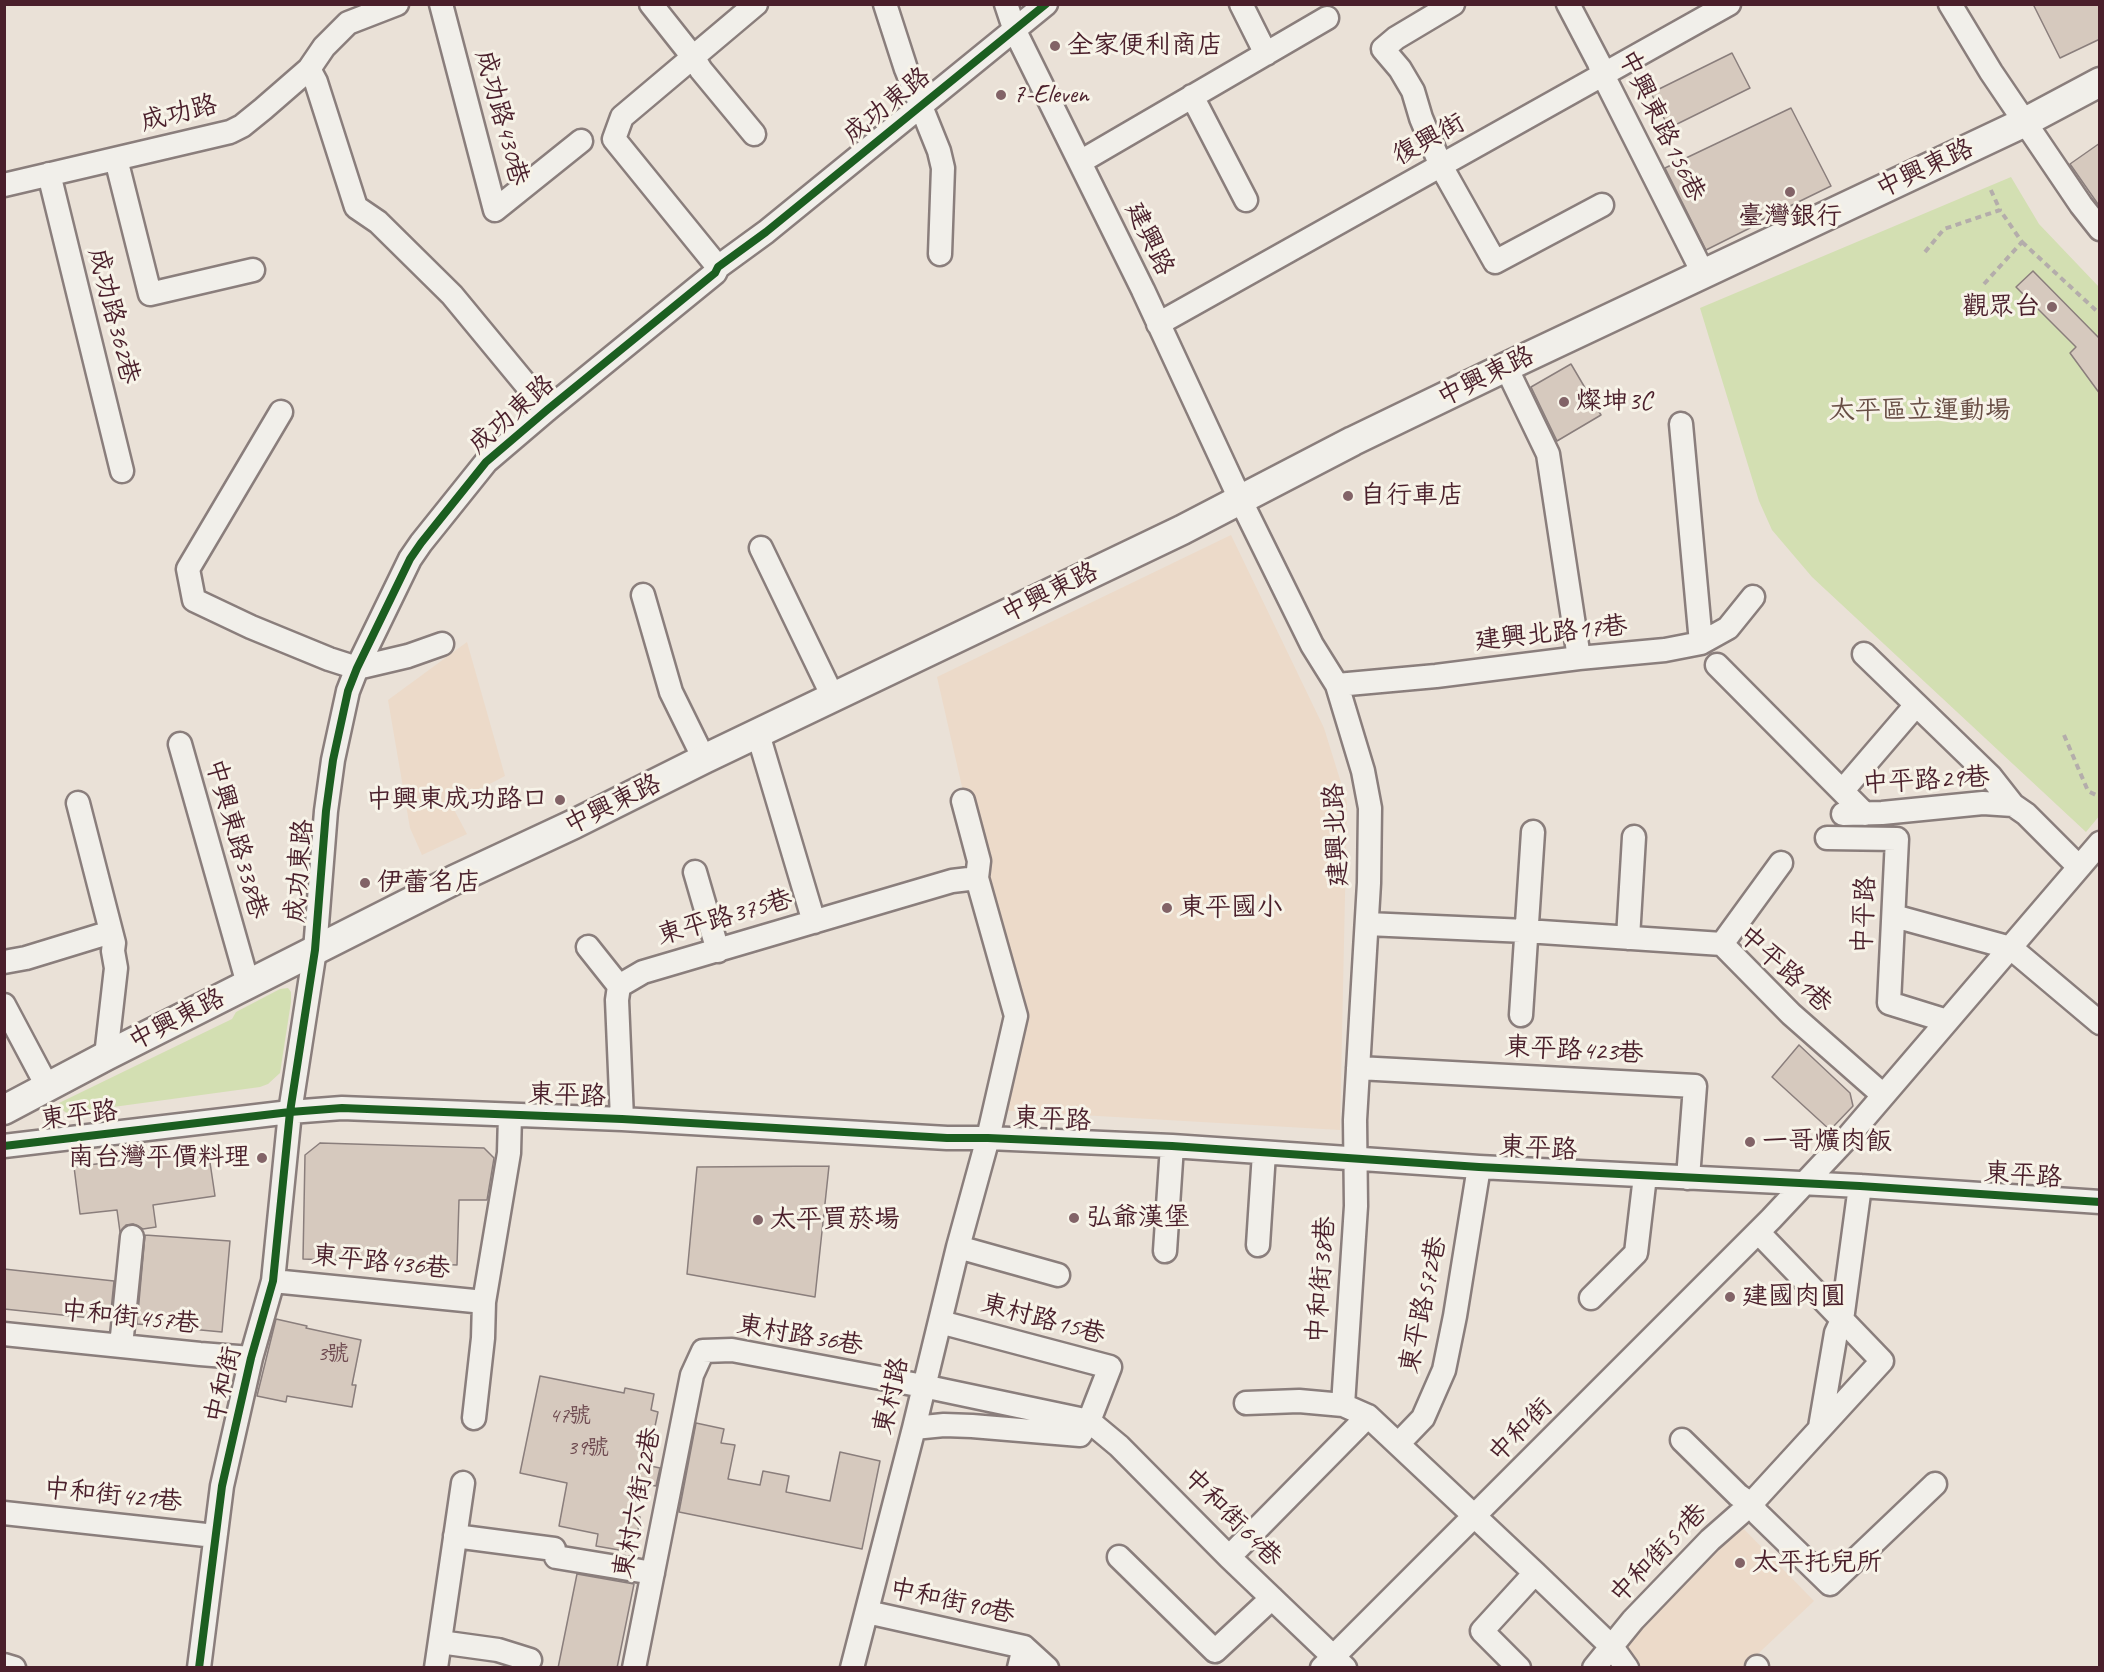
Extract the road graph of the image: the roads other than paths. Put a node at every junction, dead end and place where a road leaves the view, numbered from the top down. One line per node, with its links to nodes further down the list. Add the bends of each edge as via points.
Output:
1 (397, 4): 17 (street, 成功路, via 348,23 324,46)
2 (441, 4): 24 (street, 成功路430巷, via 495,210)
3 (651, 4): 16 (street)
4 (756, 4): 16 (street)
5 (885, 4): 21 (street)
6 (1006, 4): 14 (street, 建興路)
7 (1046, 4): 14 (street, 成功東路)
8 (1242, 4): 15 (street)
9 (1454, 4): 27 (street, via 1383,49 1413,91)
10 (1568, 4): 18 (street, 中興東路156巷)
11 (1729, 4): 18 (street, 復興街)
12 (1950, 4): 22 (street)
13 (1327, 18): 15 (street)
14 (1015, 31): 21 (street, 成功東路); 26 (street, 建興路)
15 (1266, 54): 20 (street)
16 (693, 57): 23 (street); 34 (street, via 622,117 614,139)
17 (309, 69): 25 (street, 成功路, via 263,110 230,132); 39 (street, via 356,207 378,222 452,295)
18 (1602, 75): 27 (street, 復興街); 36 (street, 中興東路156巷)
19 (2100, 82): 22 (main road, 中興東路)
20 (1192, 96): 26 (street); 30 (street)
21 (920, 107): 33 (street, via 943,168); 34 (street, 成功東路)
22 (2025, 122): 32 (street); 36 (main road, 中興東路)
23 (754, 134)
24 (580, 141)
25 (116, 159): 28 (street, 成功路); 35 (street, via 150,294)
26 (1080, 162): 37 (street, 建興路)
27 (1442, 166): 31 (street, via 1495,262); 37 (street, 復興街)
28 (49, 174): 29 (street, 成功路); 42 (street, 成功路362巷)
29 (4, 185)
30 (1246, 200)
31 (1602, 205)
32 (2100, 229)
33 (940, 254)
34 (718, 267): 39 (street, 成功東路)
35 (253, 270)
36 (1703, 273): 38 (main road, 中興東路)
37 (1158, 324): 43 (street, 建興路)
38 (1506, 367): 43 (main road, 中興東路); 50 (street, via 1548,454)
39 (547, 410): 52 (street, 成功東路, via 486,462 421,543)
40 (281, 412): 52 (street, via 188,570 194,600)
41 (1681, 424): 47 (street)
42 (122, 471)
43 (1240, 499): 53 (street, 建興北路); 54 (main road, 中興東路)
44 (761, 548): 54 (street)
45 (643, 596): 58 (street, via 671,692)
46 (1753, 597): 47 (street, 建興北路17巷, via 1728,628)
47 (1701, 643): 50 (street, 建興北路17巷, via 1665,651)
48 (441, 644): 52 (street)
49 (1864, 654): 55 (street, 中平路29巷)
50 (1579, 658): 53 (street, 建興北路17巷)
51 (1717, 665): 59 (street)
52 (357, 668): 80 (street, 成功東路, via 340,723 330,779)
53 (1336, 685): 73 (street, 建興北路, via 1363,771 1370,808)
54 (833, 697): 56 (main road, 中興東路)
55 (1916, 705): 59 (street, 中平路29巷); 62 (street, 中平路29巷, via 1991,777)
56 (758, 734): 58 (main road, 中興東路); 72 (street)
57 (180, 744): 83 (street, 中興東路338巷)
58 (704, 759): 80 (main road, 中興東路)
59 (1843, 790): 62 (street, 中平路29巷, via 1854,814 1983,803)
60 (963, 801): 70 (street, via 979,861)
61 (78, 803): 75 (street)
62 (2013, 805): 68 (street, 中平路29巷)
63 (1533, 832): 74 (street)
64 (1634, 837): 76 (street)
65 (1827, 838): 71 (street, 中平路, via 1897,839)
66 (2100, 843): 68 (street)
67 (1781, 863): 77 (street)
68 (2079, 867): 79 (street)
69 (695, 872): 81 (street)
70 (978, 878): 72 (street, 東平路375巷, via 952,881); 97 (street, via 1016,1016)
71 (1894, 916): 79 (street); 87 (street, 中平路, via 1889,1003)
72 (814, 922): 81 (street, 東平路375巷)
73 (1367, 924): 74 (street, 中平路1巷); 90 (street, 建興北路)
74 (1526, 931): 76 (street, 中平路1巷); 86 (street)
75 (111, 932): 82 (street); 89 (street, via 116,968)
76 (1629, 938): 77 (street, 中平路1巷)
77 (1722, 944): 92 (street, 中平路1巷, via 1791,1014)
78 (588, 946): 84 (street)
79 (2011, 948): 87 (street); 88 (street)
80 (315, 950): 83 (main road, 中興東路); 94 (street, 成功東路)
81 (718, 951): 84 (street, 東平路375巷, via 643,972)
82 (4, 962)
83 (248, 984): 89 (main road, 中興東路)
84 (619, 986): 96 (street)
85 (4, 1005): 91 (street)
86 (1521, 1015)
87 (1947, 1021): 92 (street)
88 (2100, 1023)
89 (106, 1056): 91 (main road, 中興東路)
90 (1358, 1068): 101 (street, 建興北路); 104 (street, 東平路423巷, via 1695,1086)
91 (47, 1086): 93 (main road, 中興東路)
92 (1883, 1095): 105 (street)
93 (4, 1110)
94 (290, 1112): 95 (street, 東平路, via 342,1108); 98 (street, 東平路); 114 (street, 中和街)
95 (510, 1115): 96 (street, 東平路); 116 (street, via 509,1153)
96 (622, 1119): 97 (street, 東平路, via 946,1138)
97 (988, 1137): 99 (street, 東平路); 111 (street, 東村路)
98 (4, 1146)
99 (1172, 1146): 100 (street, 東平路); 112 (street)
100 (1264, 1153): 101 (street, 東平路); 110 (street)
101 (1355, 1159): 102 (street, 東平路); 125 (street, 中和街38巷, via 1356,1206)
102 (1479, 1167): 103 (street, 東平路); 132 (street, 東平路572巷, via 1444,1370 1422,1418)
103 (1646, 1176): 104 (street, 東平路); 115 (street, via 1636,1253)
104 (1688, 1178): 105 (street, 東平路)
105 (1804, 1184): 106 (street, 東平路); 108 (street, 中和街)
106 (1860, 1186): 107 (street, 東平路); 117 (street)
107 (2100, 1202)
108 (1758, 1232): 117 (street); 137 (street, 中和街)
109 (132, 1236): 120 (street)
110 (1258, 1245)
111 (958, 1247): 113 (street); 118 (street, 東村路)
112 (1165, 1251)
113 (1058, 1275)
114 (273, 1281): 116 (street, 東平路436巷); 122 (street, 中和街)
115 (1591, 1298)
116 (484, 1302): 127 (street)
117 (1842, 1320): 129 (street, via 1836,1333); 129 (street, 中和街51巷, via 1882,1361)
118 (940, 1322): 123 (street, 東村路); 128 (street, 東村路15巷, via 1110,1367)
119 (4, 1334): 120 (street, 中和街457巷)
120 (121, 1346): 122 (street, 中和街457巷)
121 (703, 1351): 123 (street, 東村路36巷, via 732,1350); 142 (street, 東村六街22巷, via 692,1375)
122 (250, 1358): 138 (street, 中和街)
123 (923, 1386): 128 (street, 中和街64巷); 130 (street, 東村路)
124 (1245, 1403): 125 (street, via 1299,1401)
125 (1343, 1405): 126 (street)
126 (1368, 1416): 132 (street); 141 (street)
127 (474, 1418)
128 (1089, 1421): 130 (street, via 1080,1435 972,1426); 141 (street, 中和街64巷)
129 (1820, 1427): 135 (street, 中和街51巷)
130 (914, 1428): 145 (street, 東村路)
131 (1682, 1440): 135 (street)
132 (1399, 1443): 137 (street)
133 (463, 1483): 139 (street)
134 (1935, 1484): 135 (street, via 1830,1584)
135 (1751, 1504): 147 (street, 中和街51巷, via 1710,1540)
136 (4, 1513): 138 (street, 中和街421巷)
137 (1475, 1516): 143 (street, 中和街51巷); 150 (street, 中和街)
138 (215, 1536): 153 (street, 中和街)
139 (455, 1536): 142 (street); 146 (street)
140 (1119, 1557): 144 (street, via 1215,1651)
141 (1229, 1557): 144 (street, 中和街64巷)
142 (653, 1573): 155 (street, 東村六街22巷)
143 (1535, 1573): 147 (street, 中和街51巷); 158 (street, via 1482,1631)
144 (1272, 1598): 150 (street, 中和街64巷)
145 (867, 1612): 148 (street, 中和街90巷); 156 (street, 東村路)
146 (440, 1642): 149 (street, via 498,1650); 154 (street)
147 (1612, 1647): 159 (street, 中和街51巷); 160 (street, 中和街51巷)
148 (1021, 1657): 157 (street, 中和街90巷)
149 (530, 1660)
150 (1334, 1664)
151 (4, 1665): 152 (street)
152 (14, 1668)
153 (199, 1668)
154 (436, 1668)
155 (634, 1668)
156 (852, 1668)
157 (1047, 1668)
158 (1519, 1668)
159 (1594, 1668)
160 (1627, 1668)

